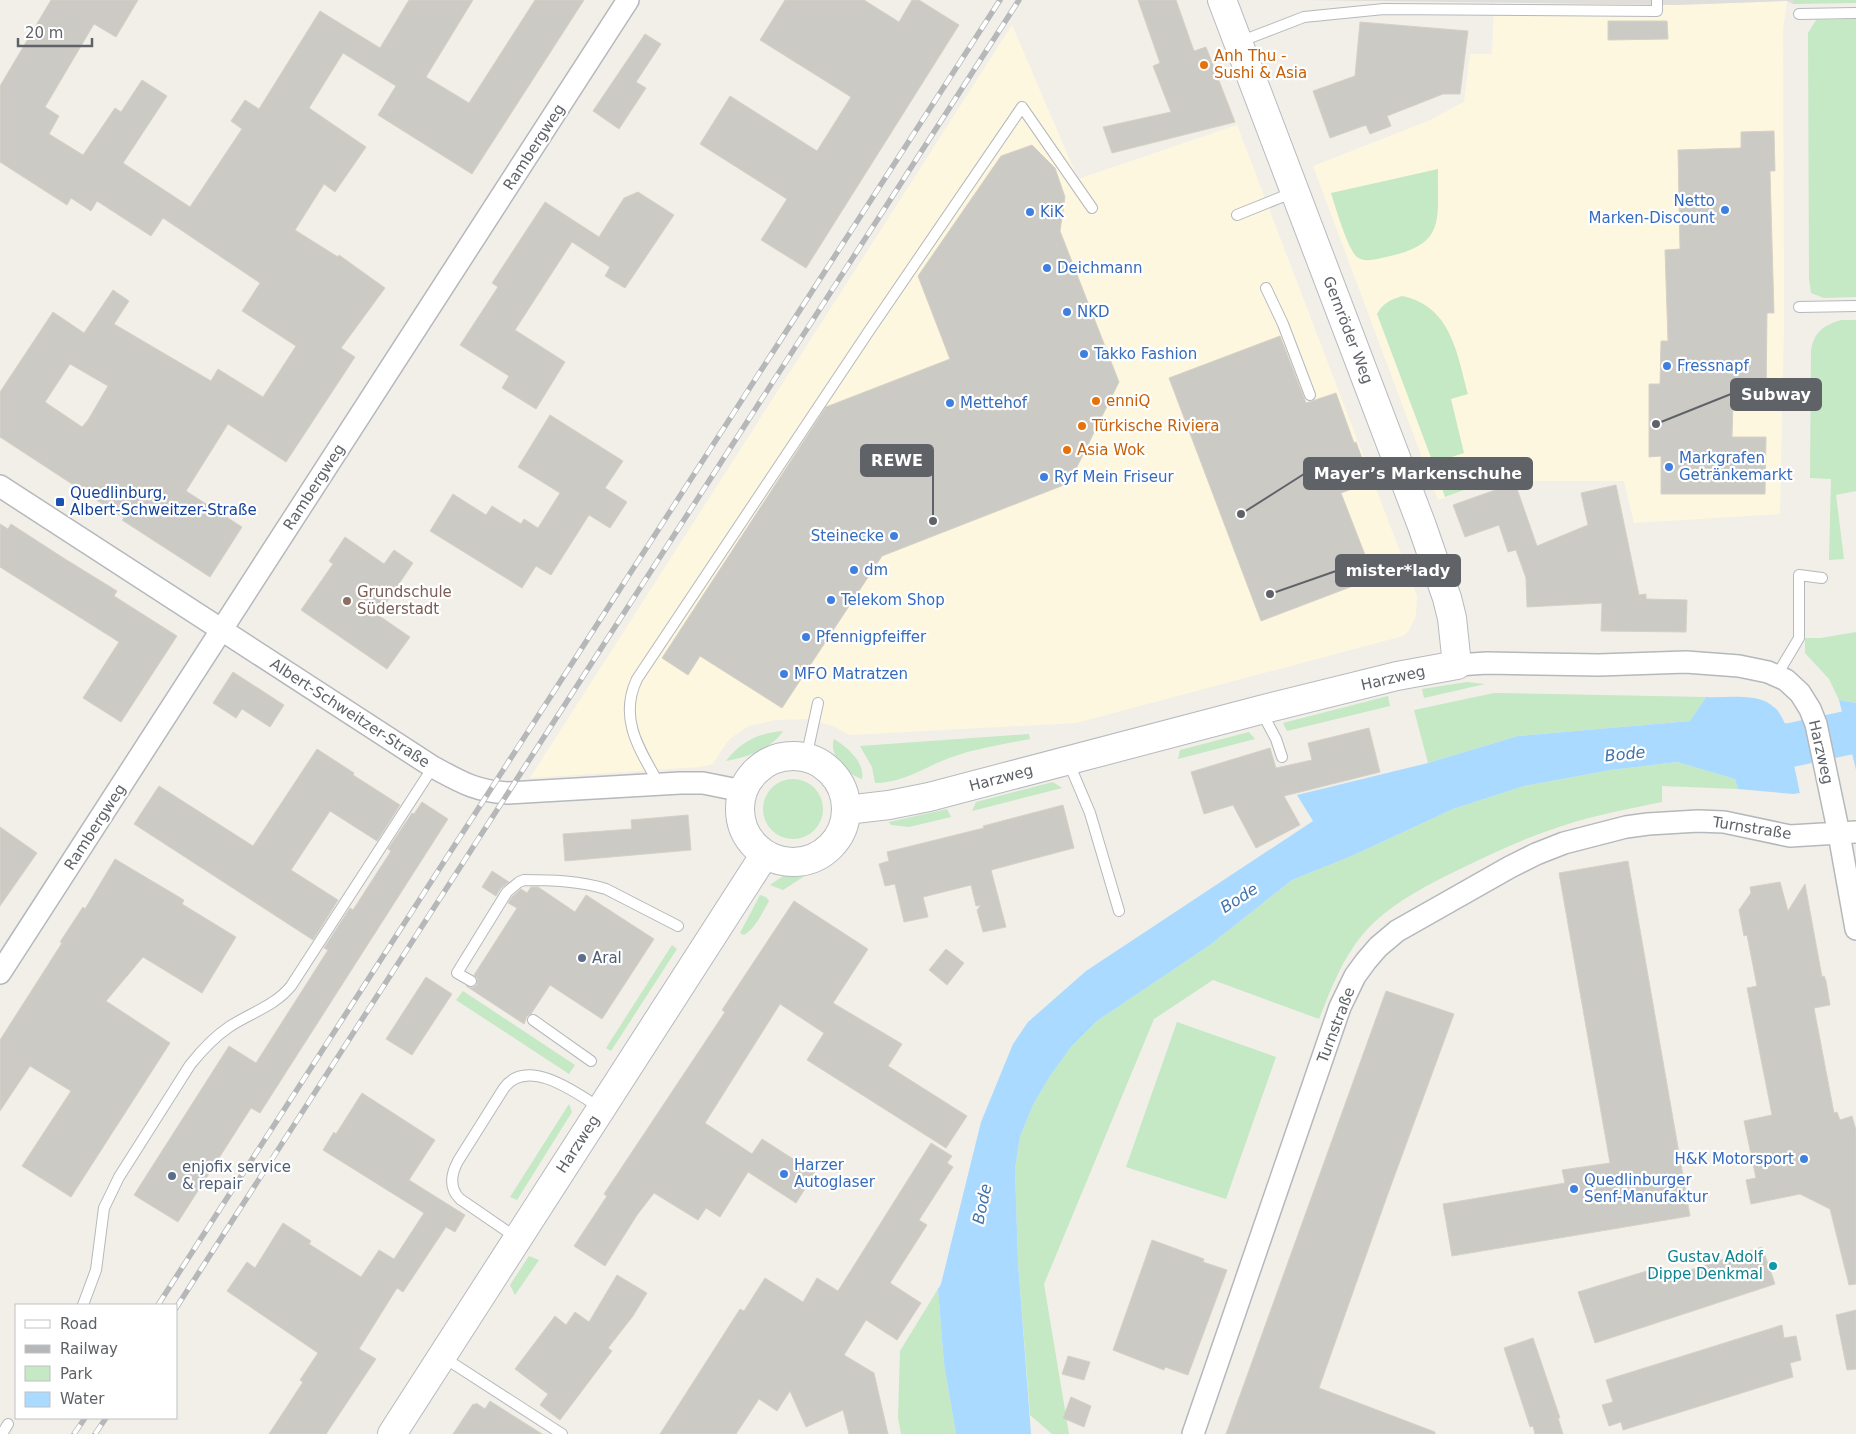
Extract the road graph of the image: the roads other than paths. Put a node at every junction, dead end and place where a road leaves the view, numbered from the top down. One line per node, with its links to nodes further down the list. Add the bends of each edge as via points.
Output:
1 (628, 0): 17 (street, Rambergweg)
2 (1222, 0): 7 (main road, Gernröder Weg)
3 (1657, 0): 4 (lane, via 1657,11)
4 (1384, 5): 7 (lane, via 1304,17)
5 (1856, 13): 6 (lane)
6 (1799, 14)
7 (1238, 42): 8 (main road, Gernröder Weg)
8 (1295, 192): 10 (lane); 18 (main road, Gernröder Weg, via 1447,598)
9 (1092, 208): 26 (lane, via 1022,107 637,679 629,704 630,724)
10 (1237, 215)
11 (1266, 288): 14 (lane)
12 (1856, 306): 13 (lane)
13 (1799, 307)
14 (1310, 395)
15 (0, 486): 17 (street, Albert-Schweitzer-Straße)
16 (1822, 578): 19 (lane, via 1799,576 1799,638)
17 (222, 630): 25 (street, Albert-Schweitzer-Straße); 34 (street, Rambergweg)
18 (1457, 665): 19 (street, Harzweg, via 1686,662 1739,666); 21 (main road, Harzweg)
19 (1782, 677): 29 (street, Harzweg, via 1800,693 1813,716 1829,786)
20 (818, 703): 23 (lane)
21 (1260, 710): 22 (lane); 24 (main road, Harzweg)
22 (1282, 757)
23 (806, 758): 27 (main road, via 787,757 768,762 753,775); 28 (main road, via 832,774 841,786)
24 (1068, 760): 28 (main road, Harzweg, via 925,798); 31 (lane, via 1090,813)
25 (433, 767): 26 (street, Albert-Schweitzer-Straße, via 468,786 489,792); 40 (lane, via 291,986 276,1000 217,1036 190,1065 109,1195 103,1214 96,1270)
26 (659, 784): 27 (street, Albert-Schweitzer-Straße, via 703,783)
27 (743, 791): 30 (main road, via 740,809 743,826 752,842)
28 (846, 810): 30 (main road, via 838,836 818,856 791,862)
29 (1847, 833): 33 (street, Harzweg); 46 (street, Turnstraße, via 1790,836 1732,823 1698,821 1648,824 1594,834 1545,850 1510,867 1397,931 1378,947 1355,976 1340,1007)
30 (765, 854): 38 (main road, Harzweg)
31 (1119, 911)
32 (678, 926): 35 (lane, via 595,885 524,880 508,892 456,973)
33 (1856, 929)
34 (0, 973)
35 (471, 981)
36 (533, 1020): 37 (lane)
37 (592, 1061)
38 (601, 1108): 39 (main road, Harzweg); 39 (lane, via 573,1090 540,1076 518,1078 504,1088 458,1161 452,1185 460,1199)
39 (518, 1238): 41 (main road, Harzweg)
40 (83, 1304)
41 (442, 1357): 44 (main road, Harzweg); 45 (lane)
42 (8, 1424): 43 (lane)
43 (2, 1434)
44 (392, 1434)
45 (562, 1434)
46 (1193, 1434)

